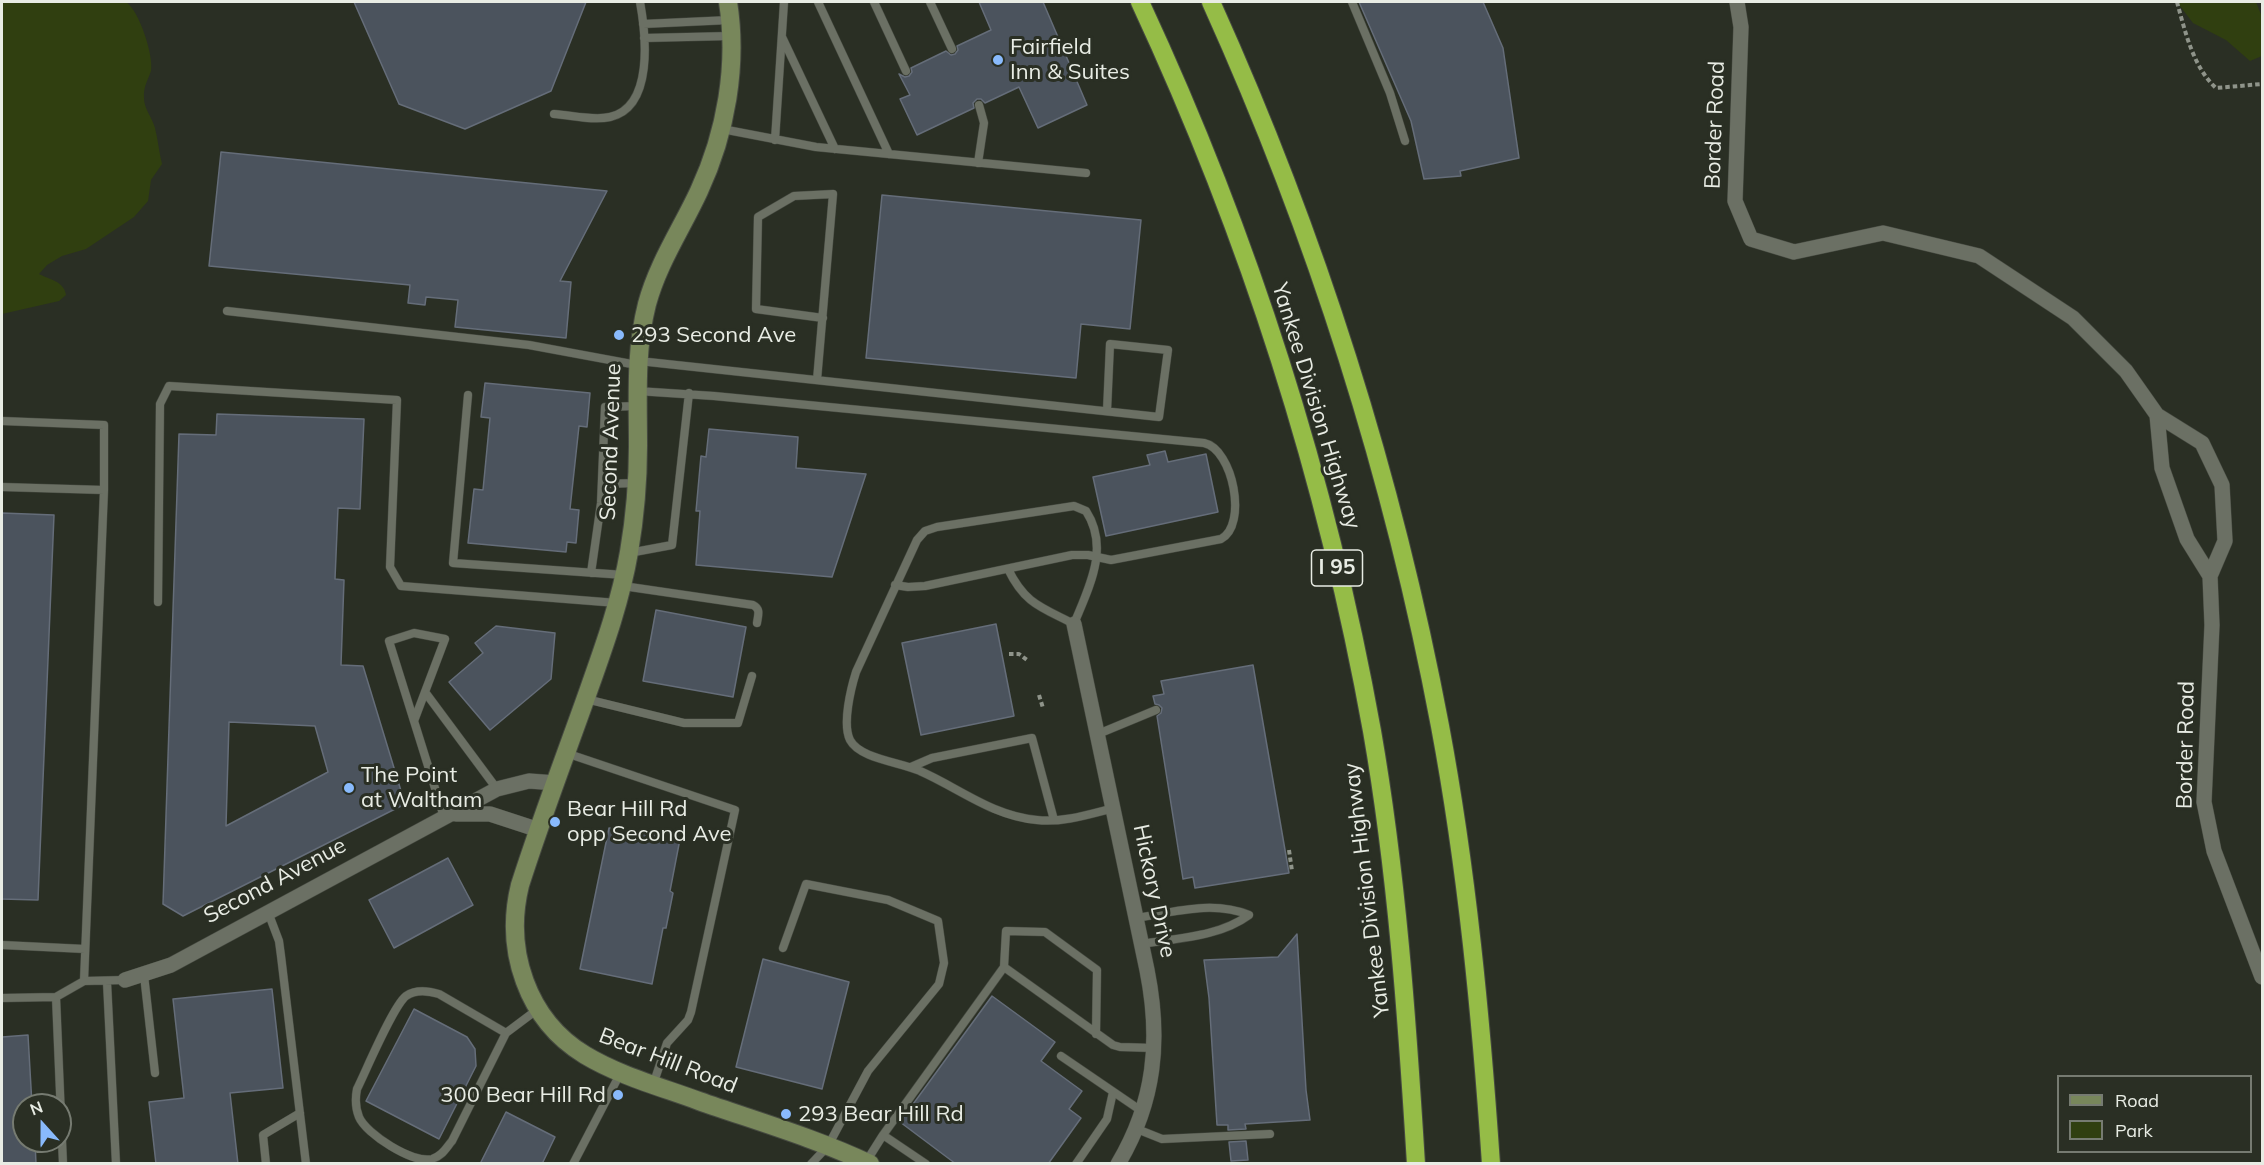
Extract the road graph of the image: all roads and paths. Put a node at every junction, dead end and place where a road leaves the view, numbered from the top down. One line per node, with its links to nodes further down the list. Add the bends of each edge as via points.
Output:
1 (640, 2): 12 (lane)
2 (728, 2): 13 (street, Second Avenue)
3 (784, 2): 14 (lane)
4 (818, 2): 25 (lane)
5 (874, 2): 17 (lane)
6 (930, 2): 16 (lane)
7 (1140, 2): 111 (highway, Yankee Division Highway / I 95, via 1223,195 1290,386 1327,521 1359,664 1383,802 1400,946)
8 (1211, 2): 112 (highway, Yankee Division Highway, via 1267,134 1311,254 1373,447 1408,578 1440,726 1463,867)
9 (1352, 2): 23 (lane, via 1390,93)
10 (1737, 2): 36 (street, Border Road, via 1741,27 1736,201 1751,239 1794,252 1883,233 1979,256 2073,318 2126,371)
11 (2176, 2): 18 (path, via 2206,79 2216,88)
12 (643, 24): 13 (lane); 15 (lane)
13 (730, 28): 15 (lane); 21 (street, Second Avenue, via 729,85)
14 (781, 36): 22 (lane); 24 (lane)
15 (644, 38): 20 (lane, via 639,91 629,107 605,118)
16 (952, 49)
17 (906, 71)
18 (2262, 84)
19 (979, 105): 26 (lane, via 984,123)
20 (554, 114)
21 (721, 129): 22 (lane); 30 (street, Second Avenue, via 702,183 652,289)
22 (775, 140): 24 (lane)
23 (1405, 141)
24 (835, 149): 25 (lane)
25 (889, 154): 26 (lane)
26 (978, 162): 27 (lane)
27 (1086, 173)
28 (227, 311): 30 (lane, via 530,345)
29 (822, 318): 29 (lane, via 833,194 794,196 758,217 756,309); 31 (lane)
30 (637, 363): 31 (lane); 34 (street, Second Avenue)
31 (817, 380): 35 (lane)
32 (689, 393): 34 (lane); 42 (lane, via 672,546); 43 (lane, via 1204,443 1219,451 1233,490 1234,519 1226,536 1119,559)
33 (468, 395): 45 (lane, via 453,563)
34 (637, 398): 38 (street, Second Avenue); 39 (lane, via 605,407)
35 (1107, 411): 35 (lane, via 1159,417 1168,351 1110,344)
36 (2157, 415): 46 (street, Border Road, via 2162,468 2187,539); 46 (street, Border Road, via 2202,442 2222,485 2224,541)
37 (2, 421): 41 (lane, via 104,425)
38 (638, 483): 39 (lane); 42 (street, Second Avenue)
39 (603, 484): 45 (lane)
40 (2, 487): 41 (lane)
41 (104, 490): 77 (lane)
42 (629, 553): 48 (street, Second Avenue)
43 (1098, 558): 44 (lane, via 1072,555); 47 (lane, via 1089,515 1074,506 931,528 917,540); 51 (lane)
44 (1008, 569): 47 (lane, via 916,587); 51 (lane, via 1027,598)
45 (591, 573): 48 (lane)
46 (2210, 576): 80 (street, Border Road, via 2212,625 2204,802 2214,851)
47 (895, 585): 63 (lane, via 853,683 848,728 851,742 864,752)
48 (621, 588): 49 (lane, via 401,586 390,567 397,400 170,386 160,404); 50 (lane, via 753,605 759,612); 57 (street, Second Avenue)
49 (158, 602)
50 (757, 623)
51 (1074, 624): 61 (street, Hickory Drive)
52 (1009, 654): 53 (path, via 1019,654)
53 (1027, 660)
54 (752, 676): 57 (lane, via 738,723 684,723)
55 (425, 692): 60 (lane); 60 (lane, via 445,639 414,633 389,641); 65 (lane)
56 (1039, 695): 58 (path)
57 (586, 699): 62 (street, Second Avenue)
58 (1042, 708)
59 (1155, 710): 61 (lane)
60 (414, 722): 67 (lane)
61 (1098, 734): 66 (street, Hickory Drive)
62 (566, 753): 64 (street, Second Avenue); 93 (lane, via 735,810 691,1012 667,1043)
63 (911, 767): 68 (lane, via 984,805 1026,819); 68 (lane, via 932,758 1032,738)
64 (556, 783): 65 (street, Second Avenue, via 529,781); 69 (street, Second Avenue)
65 (497, 789): 67 (street, Second Avenue)
66 (1114, 808): 68 (lane); 73 (street, Hickory Drive)
67 (444, 817): 69 (street, Second Avenue, via 468,812 490,814); 72 (street, Second Avenue)
68 (1054, 820)
69 (540, 830): 86 (street, Bear Hill Road, via 518,895 514,928 521,971)
70 (1289, 850): 71 (path)
71 (1292, 872)
72 (268, 912): 79 (street, Second Avenue, via 171,965); 96 (lane, via 279,941)
73 (1136, 918): 74 (street, Hickory Drive); 74 (lane, via 1207,907 1249,915 1221,931)
74 (1142, 944): 89 (street, Hickory Drive, via 1153,1002)
75 (2, 945): 77 (lane)
76 (783, 948): 100 (lane, via 806,884 888,900 938,921 944,963 939,984 868,1071)
77 (86, 949): 82 (lane)
78 (1004, 967): 88 (lane); 88 (lane, via 1006,931 1046,932 1097,970); 99 (lane)
79 (144, 975): 81 (street, Second Avenue); 92 (lane)
80 (2262, 977)
81 (125, 980): 83 (lane)
82 (84, 981): 83 (lane); 84 (lane)
83 (107, 982): 103 (lane)
84 (56, 997): 85 (lane); 102 (lane)
85 (2, 998)
86 (538, 1009): 87 (lane); 91 (street, Bear Hill Road, via 567,1043)
87 (506, 1033): 87 (lane, via 439,994 428,991 406,996 357,1089 359,1118 374,1135 407,1155 426,1160 442,1154)
88 (1096, 1034): 89 (lane, via 1120,1047)
89 (1154, 1048): 95 (street, Hickory Drive)
90 (1061, 1056): 94 (lane)
91 (621, 1072): 93 (street, Bear Hill Road); 106 (lane)
92 (155, 1073)
93 (653, 1085): 100 (street, Bear Hill Road)
94 (1113, 1092): 95 (lane); 109 (lane, via 1107,1119)
95 (1143, 1112): 97 (street, Hickory Drive)
96 (300, 1113): 104 (lane, via 263,1135); 105 (lane)
97 (1137, 1129): 98 (lane, via 1162,1139); 110 (street, Hickory Drive)
98 (1270, 1134)
99 (883, 1135): 101 (lane); 108 (lane)
100 (828, 1146): 101 (street, Bear Hill Road); 107 (lane)
101 (868, 1163)
102 (63, 1164)
103 (116, 1164)
104 (266, 1164)
105 (306, 1164)
106 (573, 1164)
107 (811, 1164)
108 (926, 1164)
109 (1076, 1164)
110 (1118, 1164)
111 (1416, 1164)
112 (1491, 1164)

